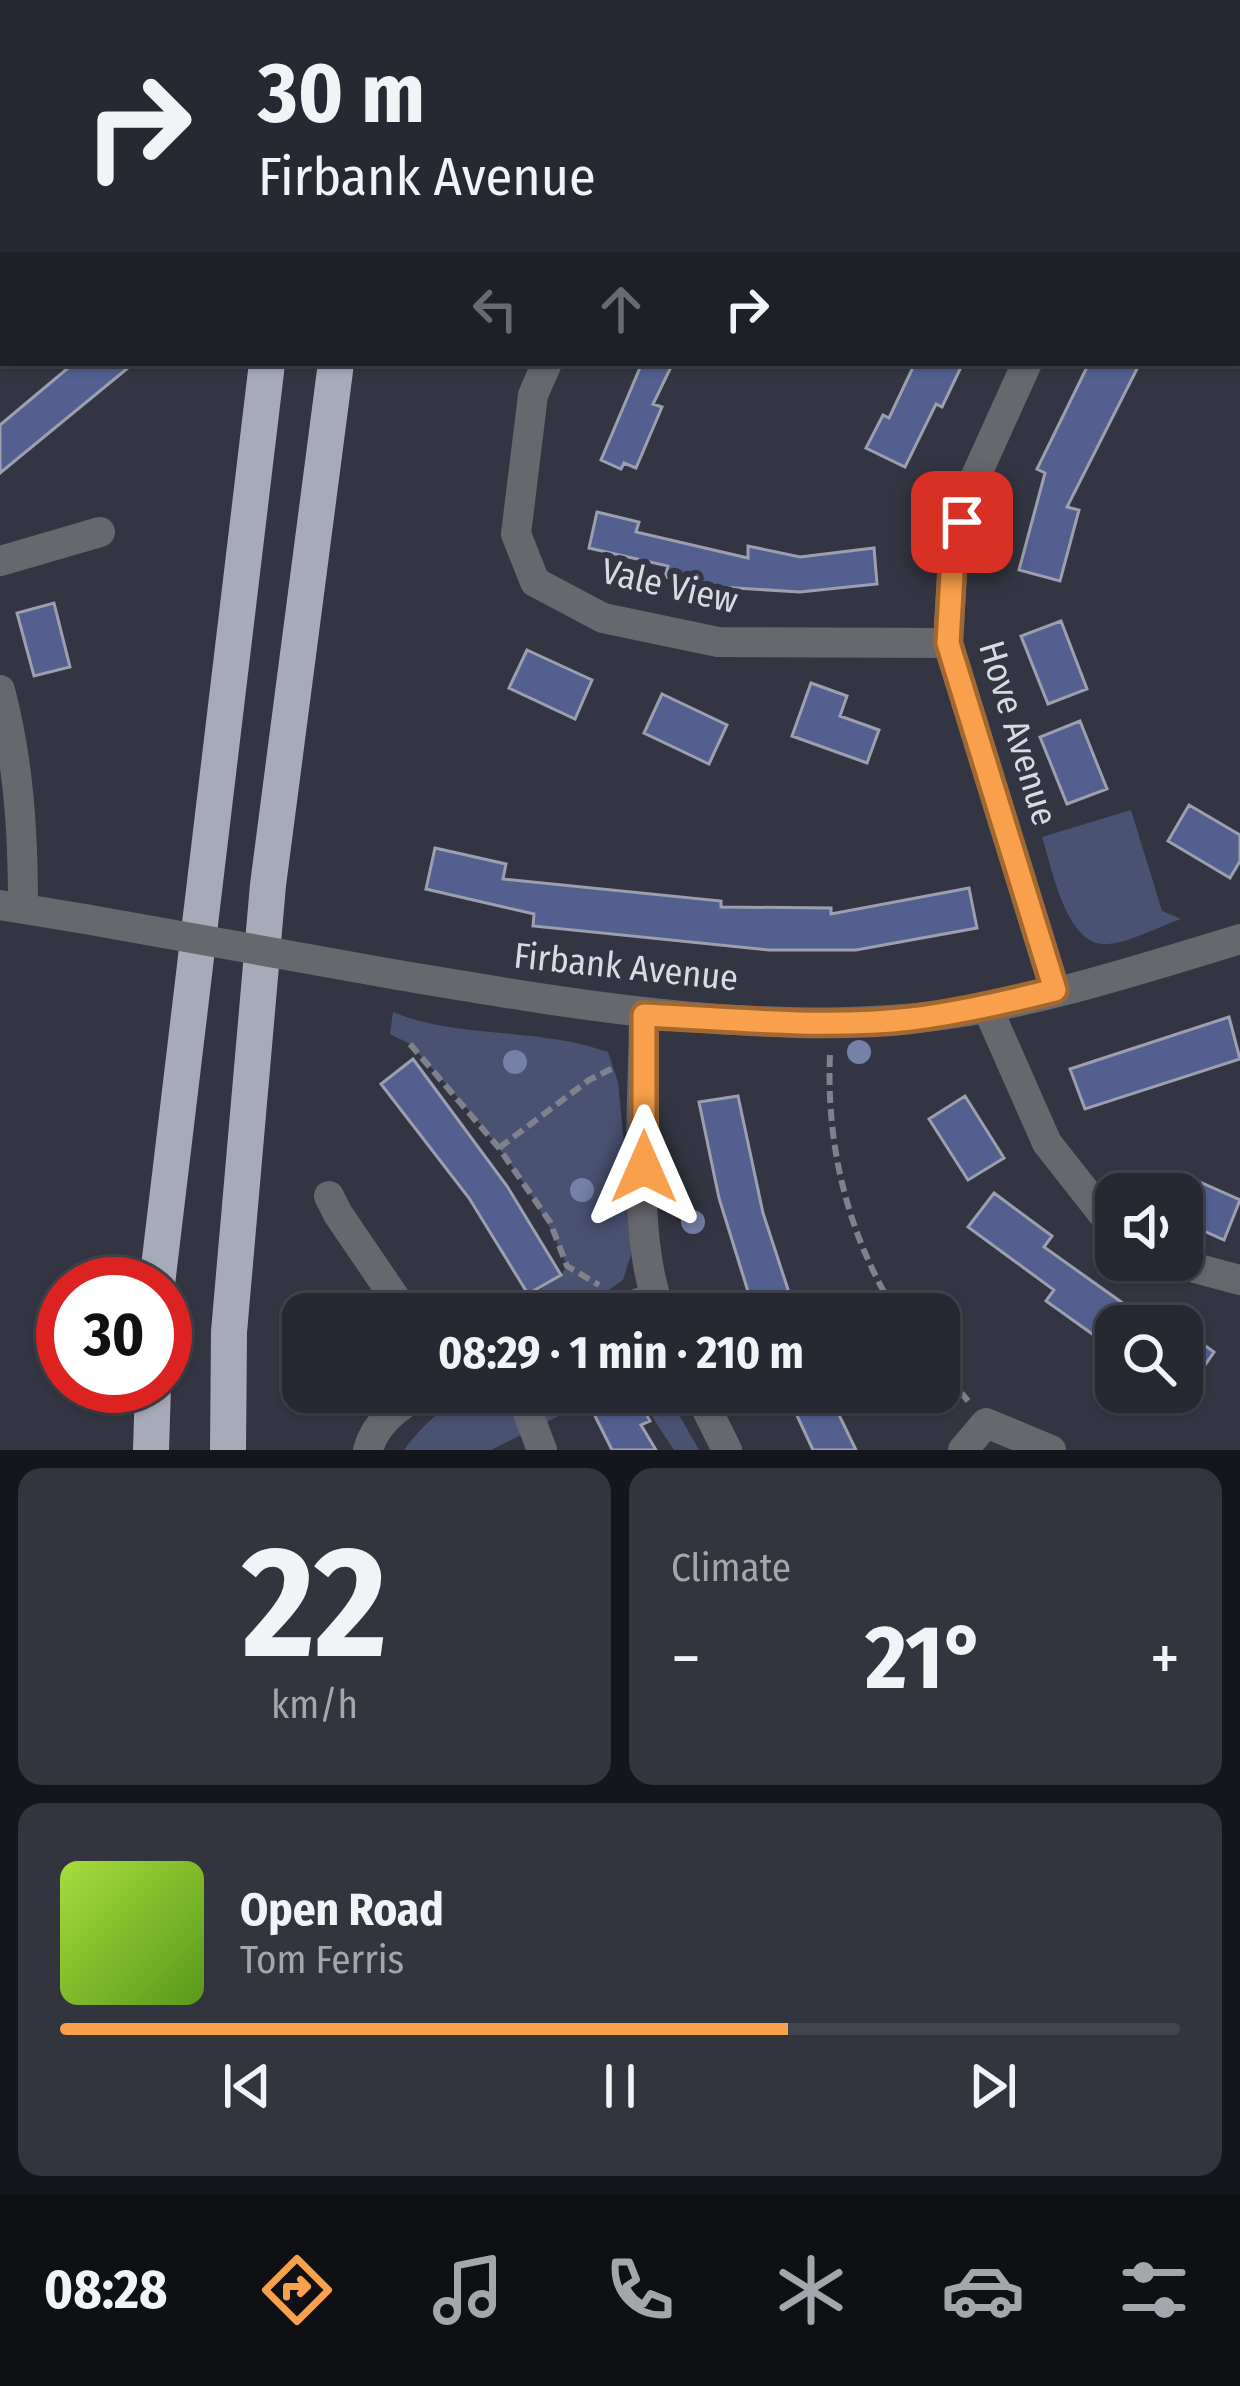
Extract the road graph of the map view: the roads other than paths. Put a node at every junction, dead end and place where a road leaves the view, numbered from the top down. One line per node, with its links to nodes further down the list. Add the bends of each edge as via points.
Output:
1 (267, 366): 16 (highway)
2 (336, 366): 26 (highway, via 268,885 229,1332)
3 (546, 366): 7 (street, Vale View, via 533,394 516,534 535,582 603,618 718,642)
4 (1026, 366): 7 (street, Hove Avenue, via 970,487 953,557)
5 (100, 532): 6 (street)
6 (0, 561)
7 (948, 643): 11 (street, Hove Avenue)
8 (0, 690): 9 (street, via 21,803)
9 (12, 906): 13 (street, Firbank Avenue, bridge)
10 (1240, 939): 11 (street, Firbank Avenue)
11 (1055, 990): 12 (street, Firbank Avenue)
12 (987, 1007): 13 (street, Firbank Avenue, via 832,1023); 15 (street, via 1047,1143)
13 (644, 1015): 20 (street)
14 (329, 1196): 19 (street)
15 (1095, 1204)
16 (160, 1257)
17 (1203, 1270): 18 (street)
18 (1240, 1280)
19 (392, 1293)
20 (640, 1293)
21 (152, 1413): 25 (highway)
22 (391, 1413): 27 (street)
23 (528, 1413): 28 (street)
24 (709, 1413): 29 (street)
25 (151, 1450)
26 (228, 1450)
27 (368, 1450)
28 (542, 1450)
29 (728, 1450)
30 (963, 1450): 31 (street, via 986,1423)
31 (1051, 1450)

